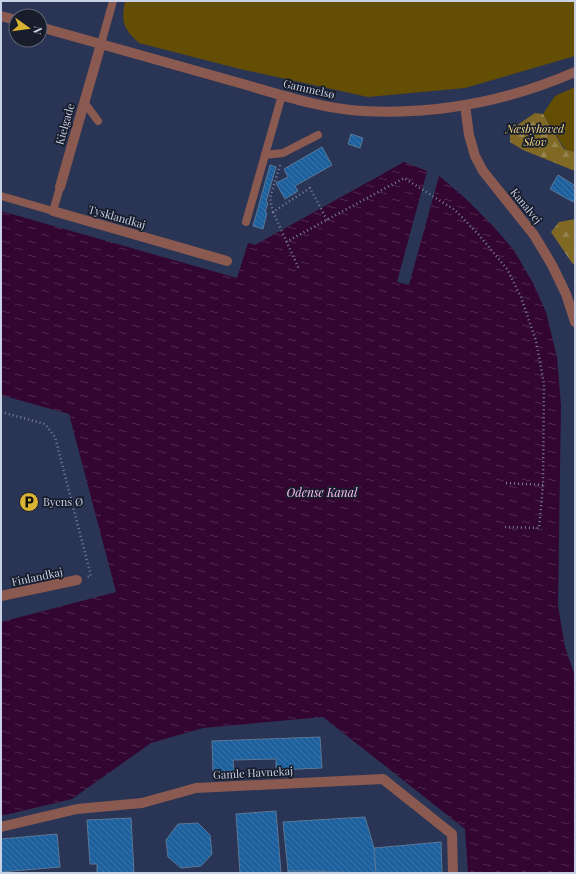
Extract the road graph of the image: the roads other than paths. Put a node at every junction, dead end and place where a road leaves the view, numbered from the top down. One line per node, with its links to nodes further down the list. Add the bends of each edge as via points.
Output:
1 (114, 1): 3 (lane)
2 (48, 29): 3 (street, Gammelsø)
3 (101, 44): 5 (street, Gammelsø); 6 (street, Kielgade)
4 (575, 72): 7 (street, Gammelsø, via 502,98)
5 (282, 95): 7 (street, Gammelsø, via 331,107 362,111 417,112); 10 (lane)
6 (84, 102): 8 (lane); 11 (street, Kielgade)
7 (465, 105): 16 (street, Kanalvej, via 469,136 483,171 534,235)
8 (98, 121)
9 (318, 135): 10 (lane, via 283,152)
10 (265, 155): 14 (lane)
11 (60, 187): 13 (lane, Kielgade)
12 (1, 196): 13 (lane, Tysklandkaj)
13 (53, 210): 15 (street, Tysklandkaj)
14 (246, 222)
15 (227, 261)
16 (570, 294): 17 (street, Kanalvej)
17 (575, 322)
18 (77, 580): 19 (street, Finlandkaj)
19 (1, 596)
20 (1, 827): 21 (street, Gamle Havnekaj, via 77,809 142,803 196,788 383,778 452,834)
21 (453, 873)

